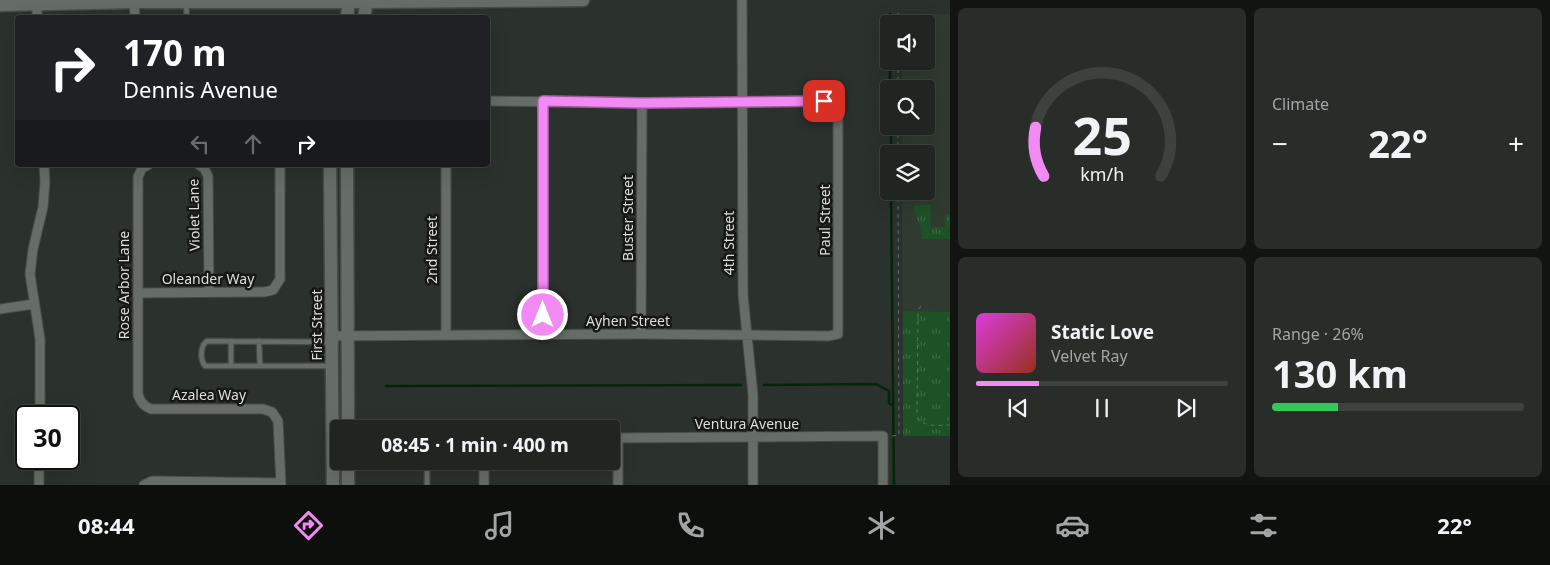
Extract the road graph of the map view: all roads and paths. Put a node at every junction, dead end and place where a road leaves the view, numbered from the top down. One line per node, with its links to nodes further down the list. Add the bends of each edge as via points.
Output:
1 (583, 0): 4 (main road)
2 (742, 0): 16 (street, 4th Street)
3 (349, 1): 4 (main road); 6 (main road); 11 (main road)
4 (367, 1): 12 (main road)
5 (134, 2): 6 (main road); 8 (main road); 9 (street)
6 (186, 2): 10 (lane)
7 (0, 5): 8 (main road)
8 (37, 11)
9 (135, 15)
10 (187, 15)
11 (347, 15)
12 (365, 15)
13 (490, 101): 14 (street)
14 (543, 101): 15 (street); 32 (street)
15 (642, 103): 16 (street); 30 (street, Buster Street)
16 (742, 103): 33 (street, 4th Street, via 743,295); 35 (street, Paul Street, via 824,101 834,103 838,108 838,334)
17 (44, 167): 27 (street, via 43,207 30,274)
18 (145, 167): 25 (street, Rose Arbor Lane, via 138,177)
19 (203, 167): 26 (street, Violet Lane, via 208,176)
20 (280, 167): 26 (street, Oleander Way, via 280,279 277,286 264,292)
21 (330, 167): 36 (main road, First Street)
22 (347, 167): 34 (main road)
23 (446, 167): 31 (street, 2nd Street)
24 (898, 200): 46 (path)
25 (138, 292): 26 (street, Oleander Way); 42 (street, Rose Arbor Lane, via 138,396)
26 (209, 292)
27 (34, 304): 29 (street); 43 (street, via 40,348)
28 (921, 306): 45 (path, via 918,310 917,417 928,425)
29 (0, 309)
30 (641, 334): 32 (street, Ayhen Street); 33 (street, Ayhen Street)
31 (446, 335): 32 (street, Ayhen Street); 34 (street, Ayhen Street)
32 (544, 335)
33 (748, 335): 35 (street, Ayhen Street); 47 (street, 4th Street)
34 (347, 336): 36 (street, Ayhen Street); 44 (main road)
35 (835, 336)
36 (332, 339): 38 (lane); 41 (main road, First Street)
37 (231, 341): 38 (lane); 39 (lane); 39 (lane, via 206,341 202,348 205,366)
38 (259, 341): 40 (lane)
39 (231, 366): 40 (lane)
40 (260, 366): 41 (lane)
41 (332, 366): 57 (main road, First Street)
42 (141, 402): 54 (street, Azalea Way, via 151,409 263,409 272,412 279,425)
43 (40, 405)
44 (348, 420)
45 (950, 425)
46 (899, 436)
47 (754, 437): 48 (street, Ventura Avenue); 62 (street, 4th Street); 63 (street, Ventura Avenue, via 883,436)
48 (620, 438)
49 (39, 470): 55 (street)
50 (348, 470): 58 (main road)
51 (427, 470): 59 (lane)
52 (484, 470): 60 (street)
53 (617, 470): 61 (street)
54 (281, 484): 56 (street, via 152,481)
55 (39, 485)
56 (144, 485)
57 (333, 485)
58 (348, 485)
59 (427, 485)
60 (484, 485)
61 (618, 485)
62 (753, 485)
63 (883, 485)

